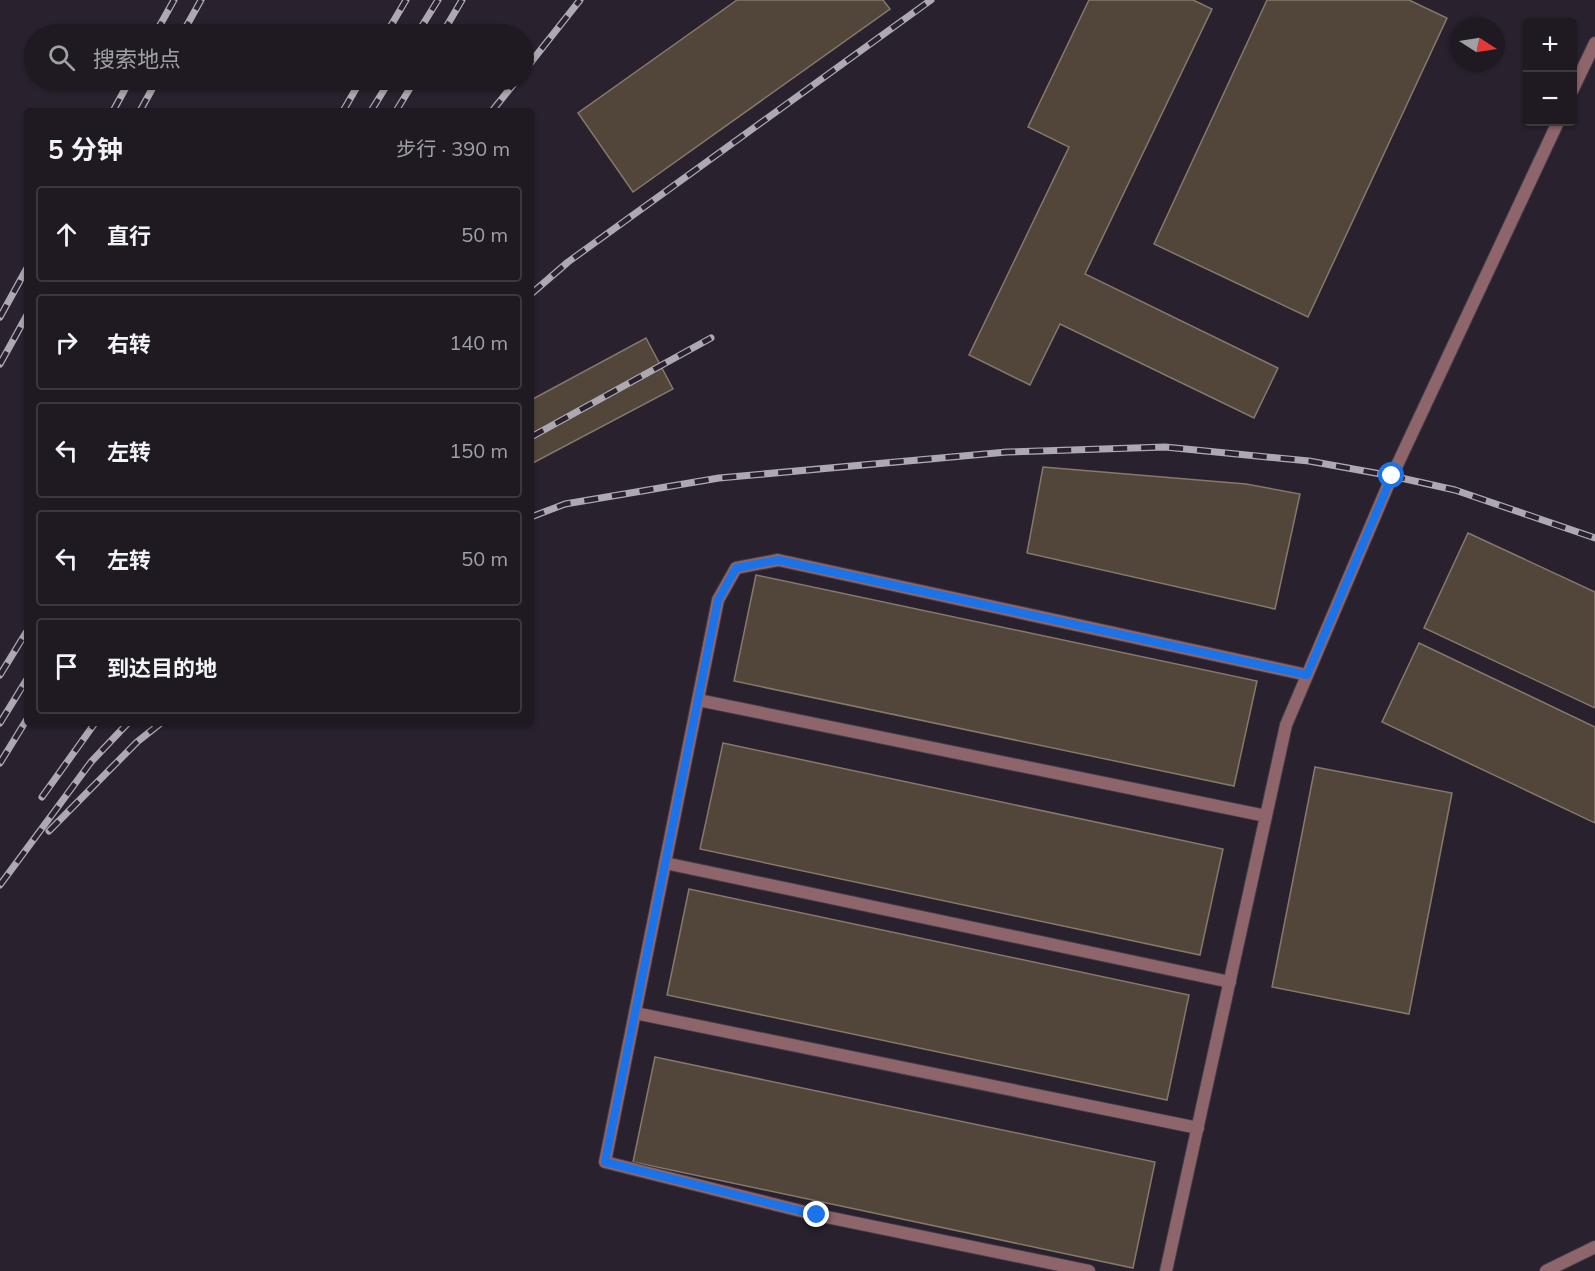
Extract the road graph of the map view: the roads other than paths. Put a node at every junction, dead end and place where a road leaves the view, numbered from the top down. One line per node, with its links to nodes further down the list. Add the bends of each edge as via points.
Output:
1 (1595, 43): 2 (street)
2 (1577, 81)
3 (1556, 126): 4 (street, via 1392,476)
4 (1307, 675): 5 (street, via 778,560 736,568 718,600); 6 (street, via 1286,725)
5 (698, 700): 6 (street); 7 (street)
6 (1266, 816): 8 (street)
7 (665, 863): 8 (street); 9 (street)
8 (1230, 982): 10 (street)
9 (635, 1013): 10 (street); 12 (street, via 605,1162 817,1215)
10 (1198, 1128): 13 (street)
11 (1595, 1247): 14 (street)
12 (1089, 1271)
13 (1166, 1271)
14 (1546, 1271)

